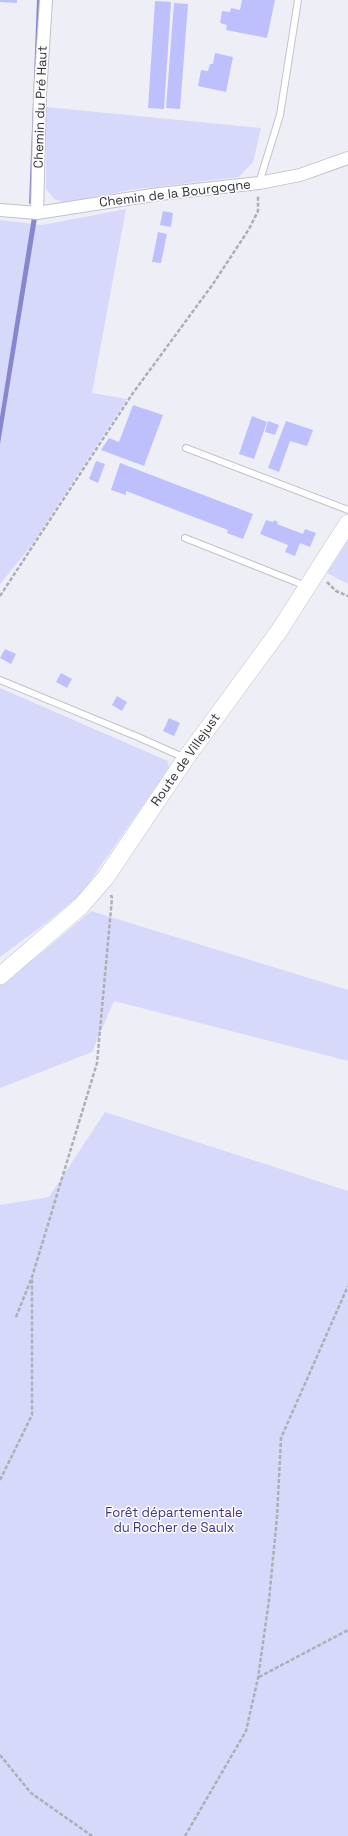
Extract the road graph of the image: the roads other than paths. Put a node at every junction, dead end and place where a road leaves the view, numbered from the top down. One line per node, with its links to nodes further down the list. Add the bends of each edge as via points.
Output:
1 (46, 0): 6 (street, Chemin du Pré Haut, via 40,94)
2 (298, 0): 4 (lane, via 280,115)
3 (348, 158): 4 (street, Chemin de la Bourgogne, via 300,175)
4 (259, 183): 6 (street, Chemin de la Bourgogne, via 159,194)
5 (0, 210): 6 (street, Chemin de la Bourgogne)
6 (37, 214)
7 (186, 448): 8 (lane)
8 (348, 510)
9 (348, 523): 11 (main road, Route de Villejust)
10 (185, 538): 11 (lane)
11 (312, 580): 13 (main road, Route de Villejust, via 279,631)
12 (0, 680): 13 (lane)
13 (186, 758): 14 (main road, Route de Villejust, via 106,877 81,906)
14 (0, 976)

